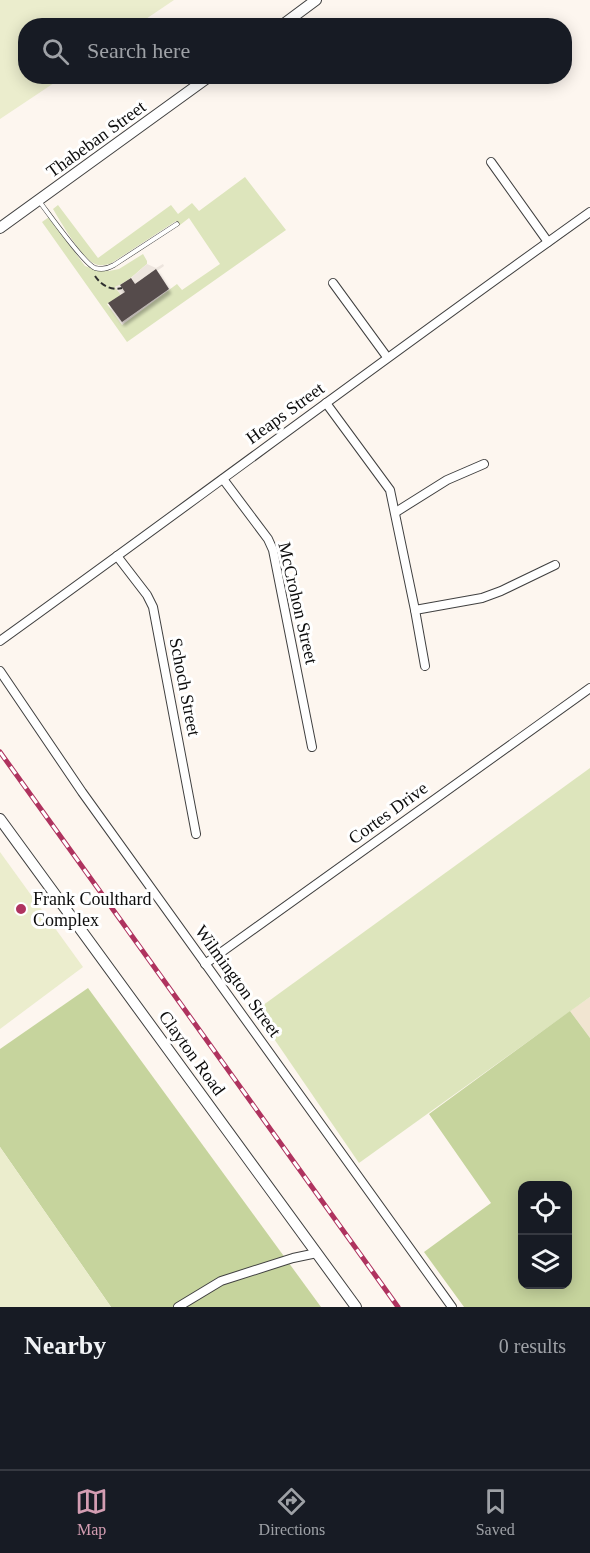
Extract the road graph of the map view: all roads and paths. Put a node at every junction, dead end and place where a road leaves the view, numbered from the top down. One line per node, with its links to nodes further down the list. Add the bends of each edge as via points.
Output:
1 (316, 0): 2 (street)
2 (292, 18)
3 (199, 84): 5 (street, Thabeban Street)
4 (491, 162): 9 (street)
5 (39, 200): 8 (street, Thabeban Street); 10 (lane)
6 (590, 212): 9 (street, Heaps Street)
7 (177, 224): 10 (lane, via 109,268)
8 (0, 228)
9 (548, 242): 13 (street, Heaps Street)
10 (91, 265): 12 (path, via 97,280 105,286)
11 (333, 283): 13 (street)
12 (122, 288)
13 (387, 357): 14 (street, Heaps Street)
14 (327, 403): 16 (street, Heaps Street); 17 (street, via 390,490)
15 (484, 464): 17 (street, via 447,480)
16 (223, 479): 18 (street, Heaps Street); 25 (street, McCrohon Street, via 273,550)
17 (396, 512): 20 (street)
18 (117, 556): 21 (street, Heaps Street); 27 (street, Schoch Street, via 153,607)
19 (555, 565): 20 (street, via 482,598)
20 (415, 610): 22 (street)
21 (0, 641)
22 (425, 666)
23 (0, 671): 28 (street, Wilmington Street)
24 (590, 688): 28 (street, Cortes Drive)
25 (312, 747)
26 (0, 819): 29 (street, Clayton Road)
27 (196, 834)
28 (205, 964): 32 (street, Wilmington Street)
29 (317, 1253): 30 (street, via 220,1281); 31 (street, Clayton Road)
30 (178, 1307)
31 (356, 1307)
32 (452, 1307)

